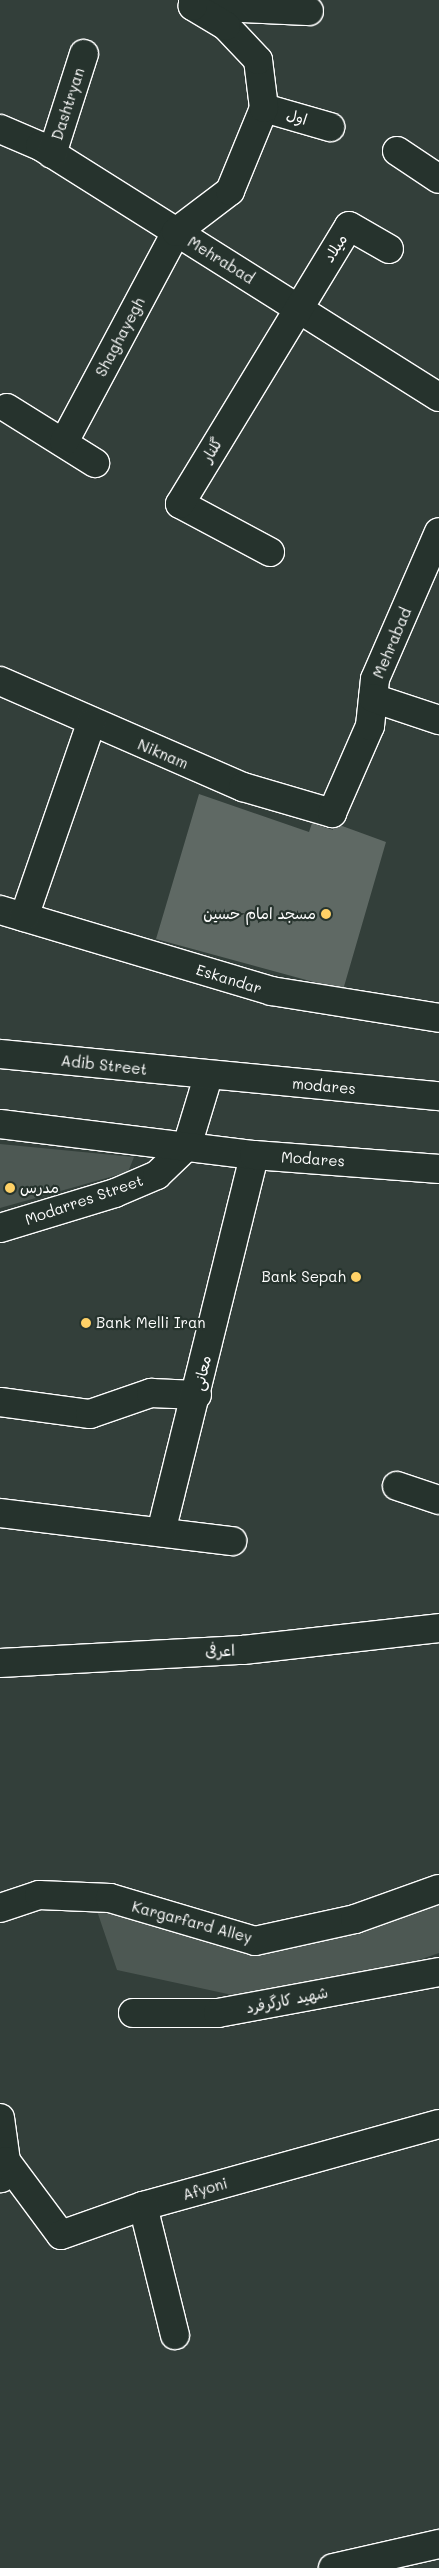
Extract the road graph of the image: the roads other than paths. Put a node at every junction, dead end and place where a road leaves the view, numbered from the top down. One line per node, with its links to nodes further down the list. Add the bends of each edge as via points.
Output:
1 (193, 3): 2 (street); 4 (street, via 226,26 258,60)
2 (309, 11)
3 (84, 54): 8 (street, Dashtryan)
4 (264, 108): 5 (street, اول); 10 (street, via 230,191)
5 (330, 127)
6 (0, 129): 8 (street, Mehrabad)
7 (397, 151): 9 (street)
8 (52, 154): 10 (street, Mehrabad)
9 (439, 179)
10 (176, 232): 12 (street, Mehrabad); 15 (street, Shaghayegh)
11 (389, 249): 12 (street, میلاد, via 348,226)
12 (296, 308): 13 (street, Mehrabad); 18 (street, گلنار, via 180,504)
13 (439, 397)
14 (7, 408): 15 (street)
15 (64, 442): 16 (street)
16 (95, 463)
17 (439, 532): 20 (street, Mehrabad, via 375,680)
18 (270, 552)
19 (0, 681): 22 (street, Niknam)
20 (373, 698): 21 (street); 23 (street, Mehrabad, via 370,726)
21 (439, 720)
22 (91, 722): 23 (street, Niknam, via 243,787); 24 (street, Eskandar)
23 (332, 813)
24 (12, 913): 25 (street, Eskandar, via 271,991)
25 (439, 1018)
26 (0, 1054): 27 (street, Adib Street)
27 (208, 1077): 28 (street, modares); 30 (street)
28 (439, 1096)
29 (0, 1124): 30 (street)
30 (188, 1146): 31 (street, Modares); 33 (street, Modarres Street, via 156,1175 115,1193)
31 (254, 1155): 32 (street, Modares); 34 (street, معانی)
32 (439, 1169)
33 (0, 1228)
34 (197, 1395): 35 (street, via 150,1393 90,1414); 39 (street, معانی)
35 (0, 1402)
36 (397, 1486): 37 (street)
37 (439, 1500)
38 (0, 1513): 39 (street)
39 (161, 1532): 40 (street)
40 (232, 1541)
41 (439, 1628): 42 (street, اعرفی, via 243,1650)
42 (0, 1663)
43 (439, 1889): 44 (street, Kargarfard Alley, via 355,1919 255,1941 110,1898 39,1895)
44 (0, 1908)
45 (439, 1972): 46 (street, شهید کارگرفرد, via 218,2013)
46 (133, 2013)
47 (0, 2118): 49 (street)
48 (439, 2124): 50 (street, Afyoni)
49 (3, 2171): 50 (street, Afyoni, via 61,2235)
50 (143, 2206): 51 (street)
51 (175, 2335)
52 (439, 2544): 53 (street)
53 (341, 2567)

